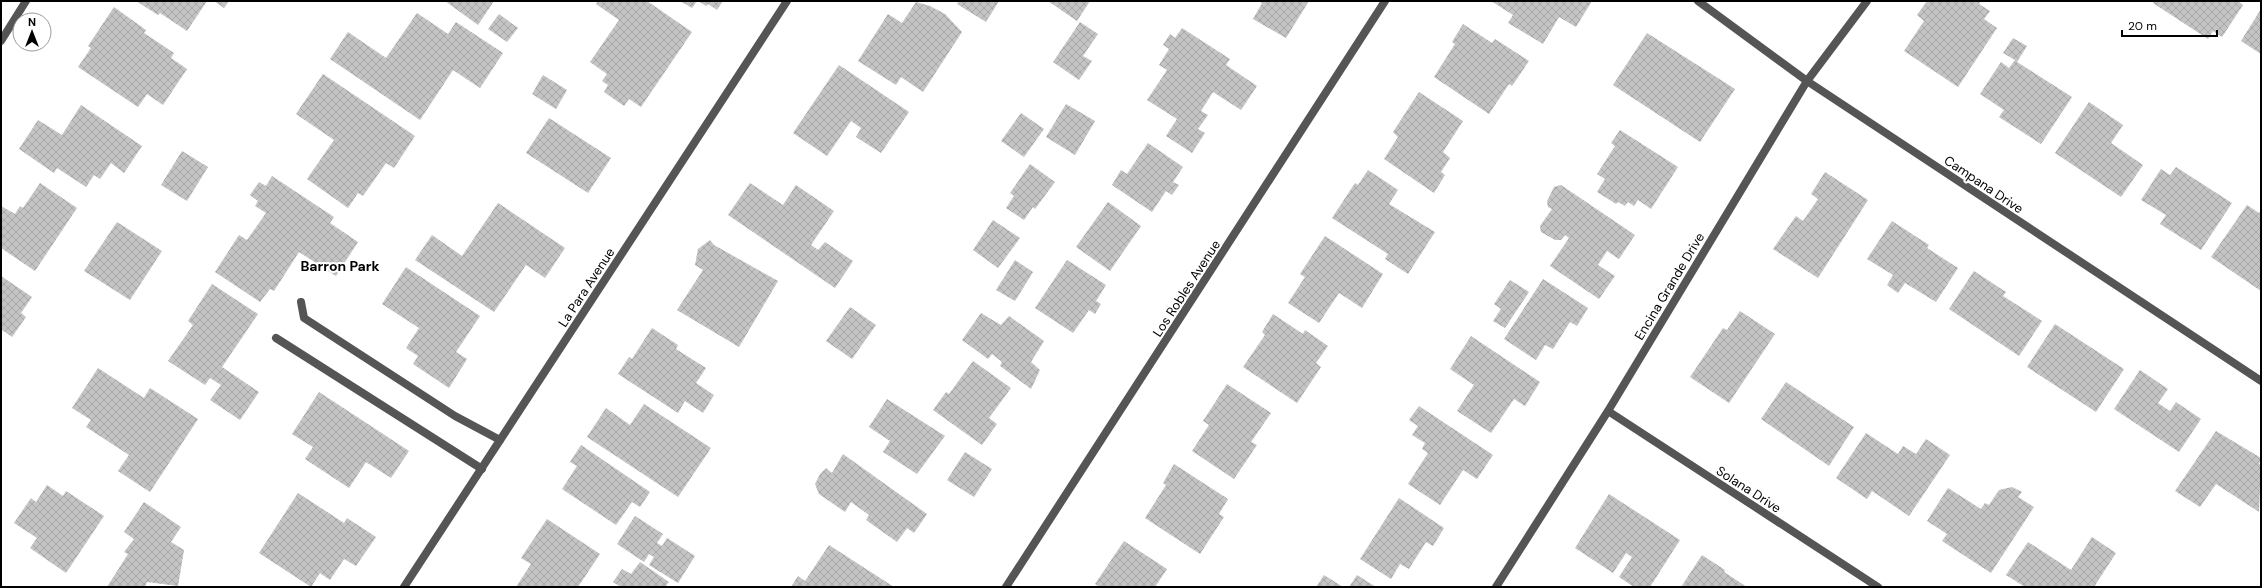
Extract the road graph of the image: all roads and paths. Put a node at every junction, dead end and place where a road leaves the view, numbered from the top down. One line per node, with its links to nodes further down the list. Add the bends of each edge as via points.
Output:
1 (26, 1): 6 (street)
2 (787, 1): 12 (street, La Para Avenue)
3 (1385, 1): 15 (street, Los Robles Avenue)
4 (1698, 1): 7 (street, Campana Drive)
5 (1867, 1): 7 (street, Encina Grande Drive)
6 (1, 41)
7 (1807, 81): 10 (street, Campana Drive); 11 (street, Encina Grande Drive)
8 (301, 302): 12 (street, via 304,318 455,416)
9 (276, 338): 13 (street)
10 (2261, 381)
11 (1608, 411): 16 (street, Encina Grande Drive); 17 (street, Solana Drive)
12 (500, 440): 13 (street, La Para Avenue)
13 (482, 468): 14 (street, La Para Avenue)
14 (404, 587)
15 (1006, 587)
16 (1496, 587)
17 (1878, 587)

